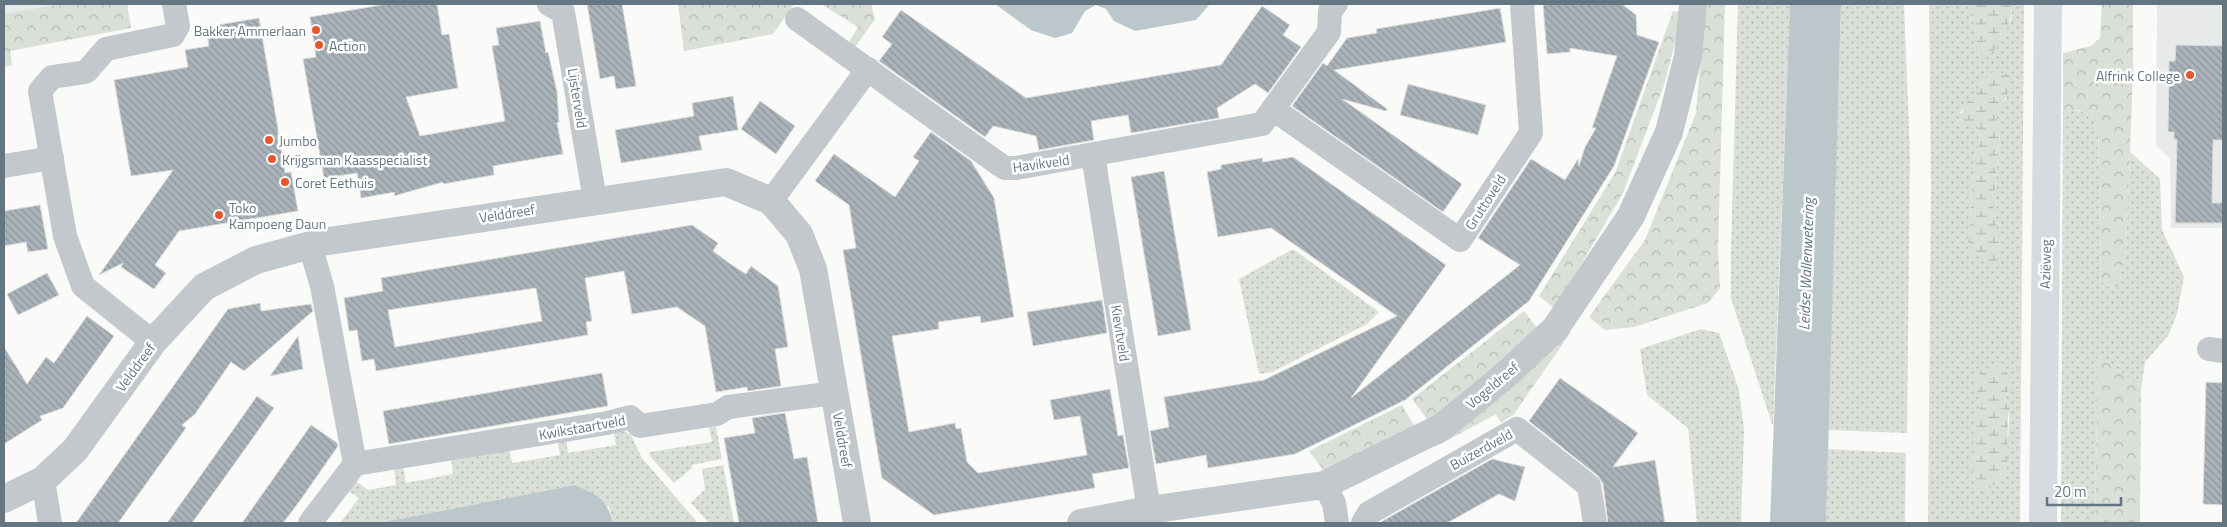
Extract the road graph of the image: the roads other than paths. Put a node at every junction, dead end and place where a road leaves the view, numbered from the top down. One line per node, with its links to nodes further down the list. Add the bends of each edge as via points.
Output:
1 (549, 4): 13 (street, Lijsterveld, via 563,12)
2 (1336, 4): 9 (street, Havikveld, via 1330,11 1329,32)
3 (1522, 4): 9 (street, Gruttoveld, via 1530,133 1460,240)
4 (1692, 4): 20 (street, Vogeldreef, via 1688,56 1669,132 1631,216 1555,329 1442,427)
5 (2048, 4): 30 (main road, Aziëweg)
6 (176, 15): 11 (street, via 173,35 106,49 86,72 52,77 40,91)
7 (797, 19): 8 (street, Havikveld)
8 (868, 69): 10 (street, Havikveld, via 1005,168); 14 (street)
9 (1273, 109): 10 (street, Havikveld, via 1262,124)
10 (1093, 156): 22 (street, Kievitveld)
11 (52, 158): 12 (street); 16 (street, via 65,236 83,286)
12 (4, 166)
13 (594, 200): 14 (street, Velddreef, via 726,182); 15 (street, Velddreef)
14 (772, 201): 17 (street, Velddreef, via 799,234 813,269)
15 (310, 244): 16 (street, Velddreef, via 256,260 204,287); 18 (street, via 322,286)
16 (153, 342): 19 (street, Velddreef, via 75,450)
17 (834, 392): 18 (street, Kwikstaartveld, via 728,407 717,414 640,426 630,417); 25 (street, Velddreef)
18 (355, 464): 24 (street)
19 (43, 480): 21 (street, Velddreef); 23 (street)
20 (1324, 485): 22 (street, Vogeldreef); 27 (street, via 1334,502)
21 (4, 499)
22 (1149, 510): 26 (street, Vogeldreef)
23 (50, 523)
24 (310, 523)
25 (857, 523)
26 (1081, 523)
27 (1338, 523)
28 (1363, 523): 29 (street, Buizerdveld, via 1369,513 1517,429 1589,486)
29 (1595, 523)
30 (2043, 523)

